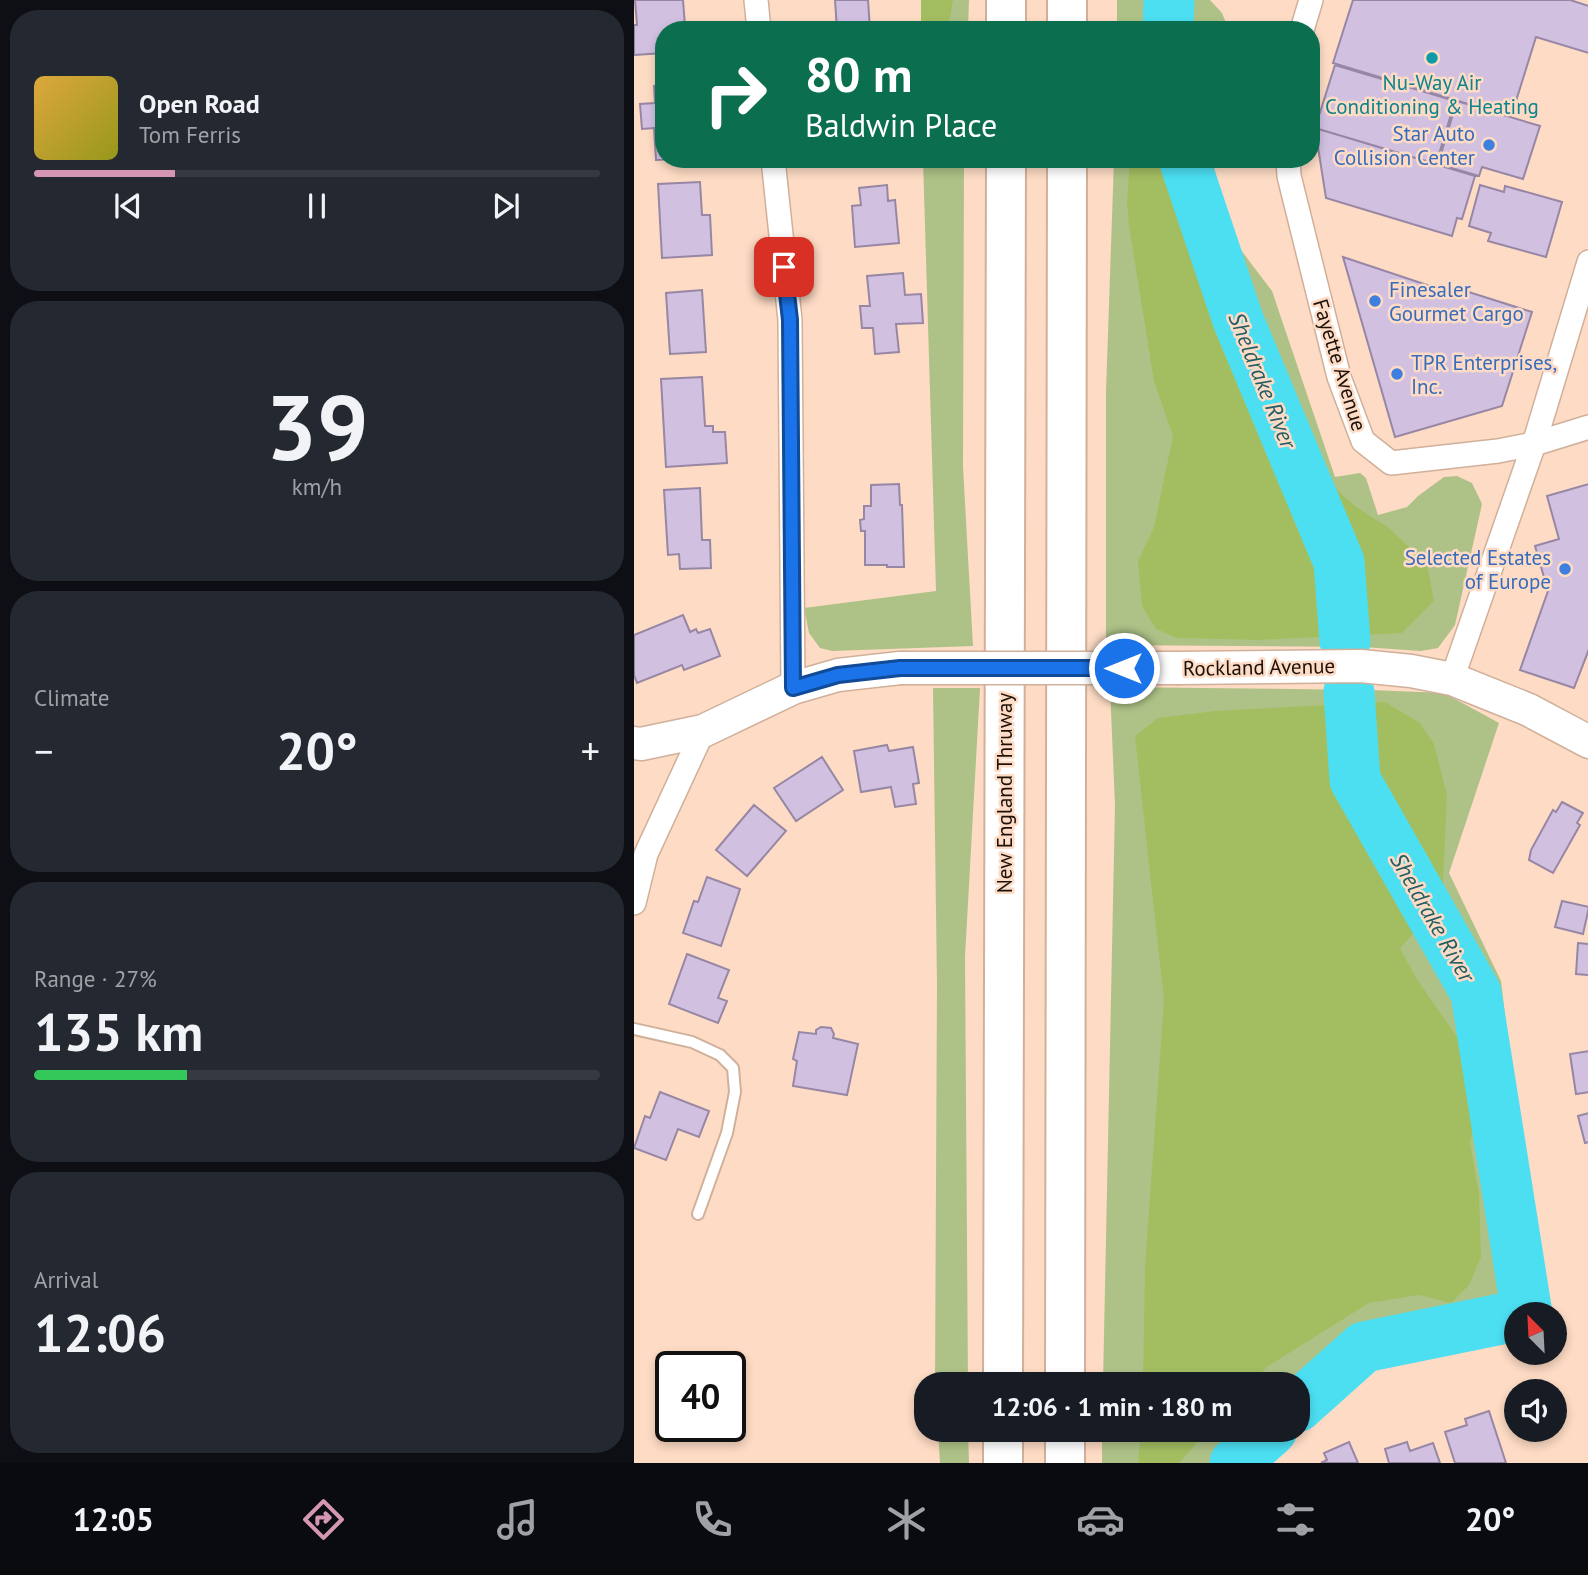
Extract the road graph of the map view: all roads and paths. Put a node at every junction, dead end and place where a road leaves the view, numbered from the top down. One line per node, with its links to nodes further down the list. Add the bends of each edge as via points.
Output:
1 (756, 0): 5 (street)
2 (1006, 0): 6 (highway)
3 (1067, 0): 7 (highway)
4 (1311, 0): 8 (street)
5 (758, 21)
6 (1006, 21)
7 (1067, 21)
8 (1305, 21)
9 (774, 168): 17 (street, via 790,320)
10 (1006, 168): 24 (highway, New England Thruway)
11 (1067, 168): 25 (highway)
12 (1289, 168): 15 (street, Fayette Avenue, via 1339,377 1363,442 1391,463)
13 (1588, 262): 15 (street)
14 (1588, 427): 15 (street, Fayette Avenue)
15 (1534, 444): 16 (street)
16 (1452, 679): 17 (street, Rockland Avenue, bridge, via 1361,666 900,668 838,675); 20 (street, Rockland Avenue, via 1529,710)
17 (793, 688): 18 (street, Rockland Avenue)
18 (703, 731): 19 (street, Rockland Avenue); 21 (street, via 646,854)
19 (634, 743)
20 (1588, 743)
21 (634, 903)
22 (634, 1029): 23 (lane, via 692,1042 720,1055 733,1068 735,1092 727,1133)
23 (698, 1214)
24 (1003, 1372)
25 (1065, 1372)
26 (1003, 1442): 28 (highway)
27 (1065, 1442): 29 (highway)
28 (1003, 1463)
29 (1064, 1463)

